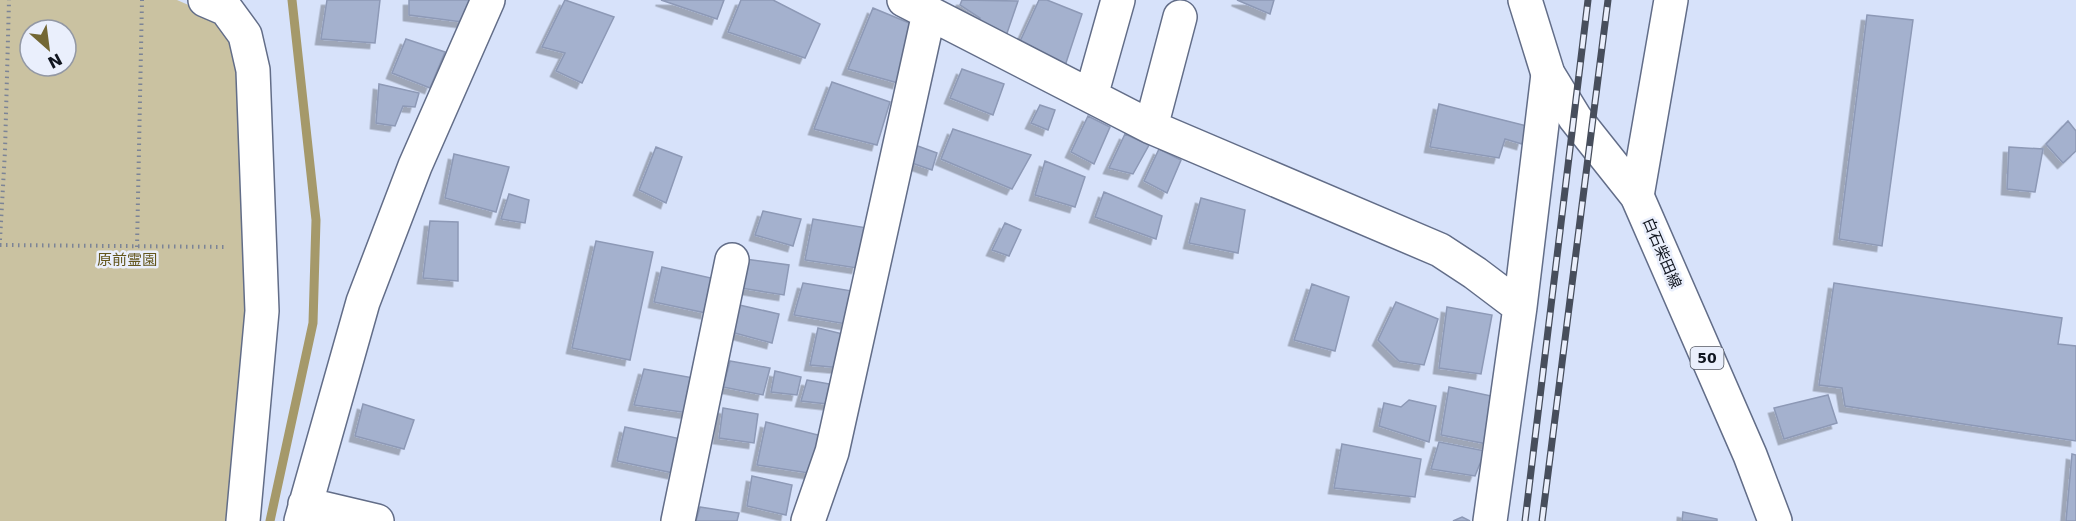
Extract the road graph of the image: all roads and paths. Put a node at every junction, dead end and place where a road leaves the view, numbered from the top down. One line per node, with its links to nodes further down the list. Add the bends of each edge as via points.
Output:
1 (9, 0): 14 (path)
2 (142, 0): 16 (path)
3 (205, 0): 17 (street, via 226,9 245,35 253,70)
4 (488, 0): 20 (street, via 415,166 363,302)
5 (1118, 0): 11 (street)
6 (1526, 0): 10 (street, 白石柴田線 / 50)
7 (1671, 0): 13 (street)
8 (916, 7): 11 (street); 24 (street, via 832,452)
9 (1180, 17): 12 (street)
10 (1548, 74): 13 (street, 白石柴田線 / 50, via 1575,118); 19 (street)
11 (1091, 96): 12 (street)
12 (1151, 126): 19 (street, via 1440,250)
13 (1637, 196): 26 (street, 白石柴田線 / 50)
14 (0, 240)
15 (0, 245): 16 (path)
16 (137, 247): 17 (path)
17 (261, 248): 21 (street, via 261,332)
18 (732, 260): 23 (street)
19 (1520, 307): 25 (street)
20 (303, 512): 22 (street)
21 (243, 521)
22 (377, 521)
23 (678, 521)
24 (808, 521)
25 (1490, 521)
26 (1775, 521)

